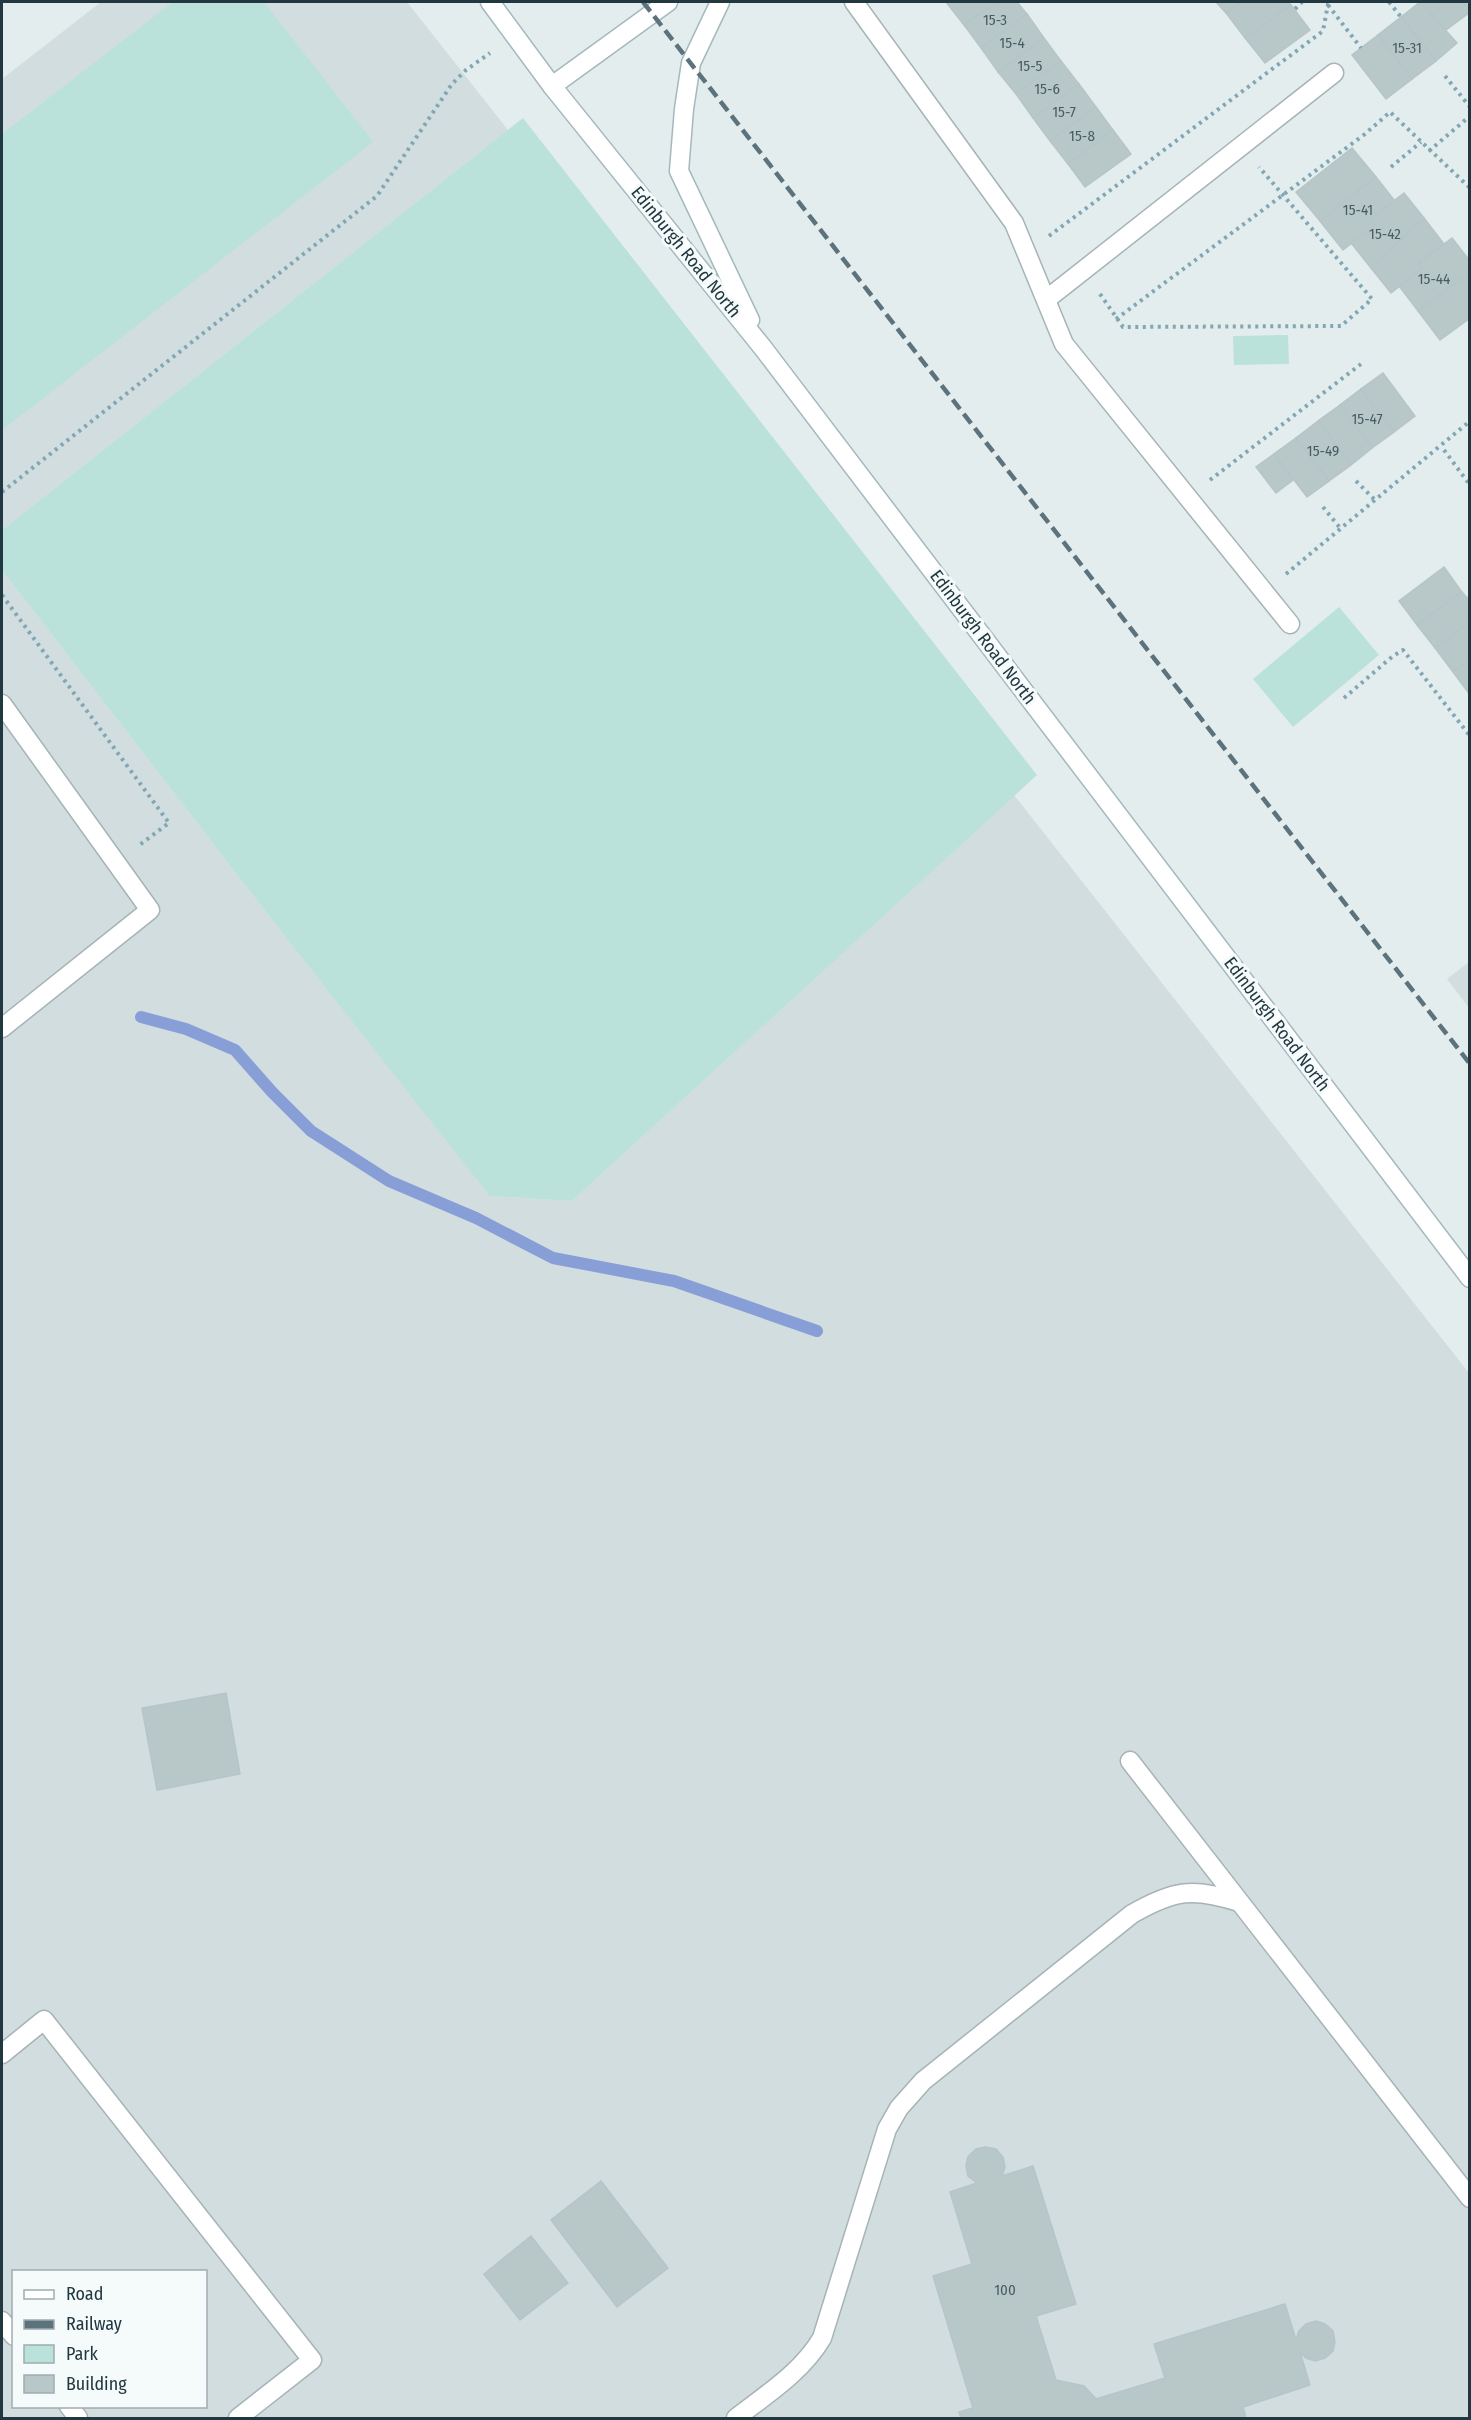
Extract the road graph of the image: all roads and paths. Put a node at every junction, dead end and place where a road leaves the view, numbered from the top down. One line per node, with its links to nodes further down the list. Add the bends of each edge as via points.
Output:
1 (490, 2): 10 (main road, Edinburgh Road North)
2 (668, 2): 14 (main road)
3 (720, 2): 27 (main road, via 691,63 679,171)
4 (854, 2): 23 (main road, via 1014,224)
5 (1302, 2): 8 (path)
6 (1329, 2): 11 (path); 23 (path, via 1323,31)
7 (1389, 2): 9 (path)
8 (1295, 9)
9 (1401, 17)
10 (515, 35): 14 (main road, Edinburgh Road North); 33 (path, via 452,84 377,196)
11 (1361, 48)
12 (1334, 73): 18 (main road)
13 (1445, 76): 15 (path)
14 (552, 86): 27 (main road, Edinburgh Road North)
15 (1470, 107)
16 (1470, 116): 19 (path)
17 (1421, 142): 19 (path); 20 (path); 22 (path, via 1390,112)
18 (1241, 146): 22 (path); 24 (main road)
19 (1430, 150): 21 (path)
20 (1390, 167)
21 (1470, 188)
22 (1283, 195): 26 (path); 26 (path, via 1372,299 1341,326 1123,327)
23 (1027, 253): 25 (main road)
24 (1084, 269): 25 (main road); 26 (path)
25 (1047, 299): 34 (main road, via 1064,344)
26 (1116, 320)
27 (764, 348): 46 (main road, Edinburgh Road North)
28 (1362, 364): 34 (path)
29 (1470, 421): 35 (path)
30 (1444, 450): 32 (path)
31 (1356, 481): 35 (path)
32 (1470, 485)
33 (2, 492)
34 (1188, 497): 38 (main road)
35 (1375, 500): 37 (path)
36 (1323, 507): 37 (path)
37 (1341, 529): 38 (path)
38 (1264, 592): 40 (main road)
39 (2, 595): 44 (path, via 169,823)
40 (1290, 624)
41 (1344, 698): 43 (path, via 1402,650)
42 (2, 704): 44 (main road)
43 (1470, 736)
44 (116, 862): 45 (main road, via 150,910)
45 (2, 1028)
46 (1470, 1278)
47 (1130, 1761): 48 (main road)
48 (1239, 1902): 50 (main road); 54 (main road, via 1211,1893 1182,1893 1155,1901 1132,1914 923,2081 887,2129 822,2338 801,2367)
49 (2, 2054): 53 (main road, via 44,2020 312,2361)
50 (1470, 2198)
51 (2, 2321): 52 (main road)
52 (12, 2334)
53 (242, 2417)
54 (736, 2418)

